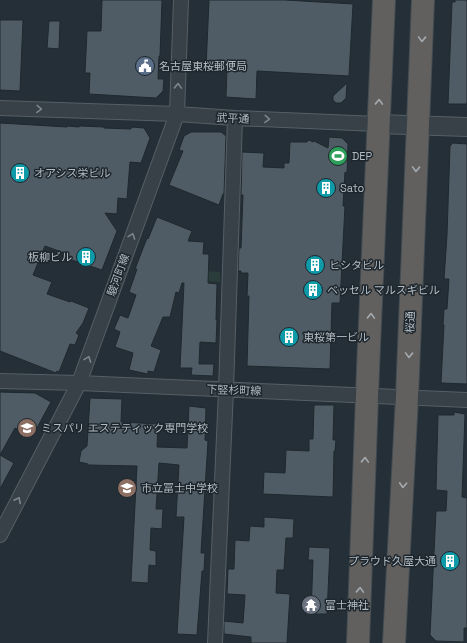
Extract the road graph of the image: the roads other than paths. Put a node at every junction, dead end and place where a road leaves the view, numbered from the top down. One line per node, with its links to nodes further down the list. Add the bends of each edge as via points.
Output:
1 (181, 0): 5 (street, 駿河町線, one-way to 1)
2 (384, 0): 7 (highway, one-way to 2)
3 (423, 0): 8 (highway, 桜通, one-way to 8)
4 (0, 108): 5 (street, 武平通, one-way to 5)
5 (177, 114): 6 (street, 武平通); 11 (street, 駿河町線, one-way to 5)
6 (235, 118): 7 (street, 武平通, one-way to 7); 12 (street)
7 (378, 124): 8 (street, 武平通); 13 (highway, one-way to 7)
8 (418, 125): 9 (street, 武平通); 14 (highway, 桜通, one-way to 14)
9 (467, 128)
10 (0, 381): 11 (street, 下竪杉町線)
11 (79, 383): 12 (street, 下竪杉町線); 16 (street, 駿河町線, one-way to 11)
12 (226, 390): 13 (street, 下竪杉町線); 17 (street)
13 (367, 395): 14 (street, 下竪杉町線); 18 (highway, one-way to 13)
14 (407, 397): 15 (street, 下竪杉町線); 19 (highway, 桜通, one-way to 19)
15 (467, 400)
16 (0, 535)
17 (215, 643)
18 (358, 643)
19 (394, 643)

